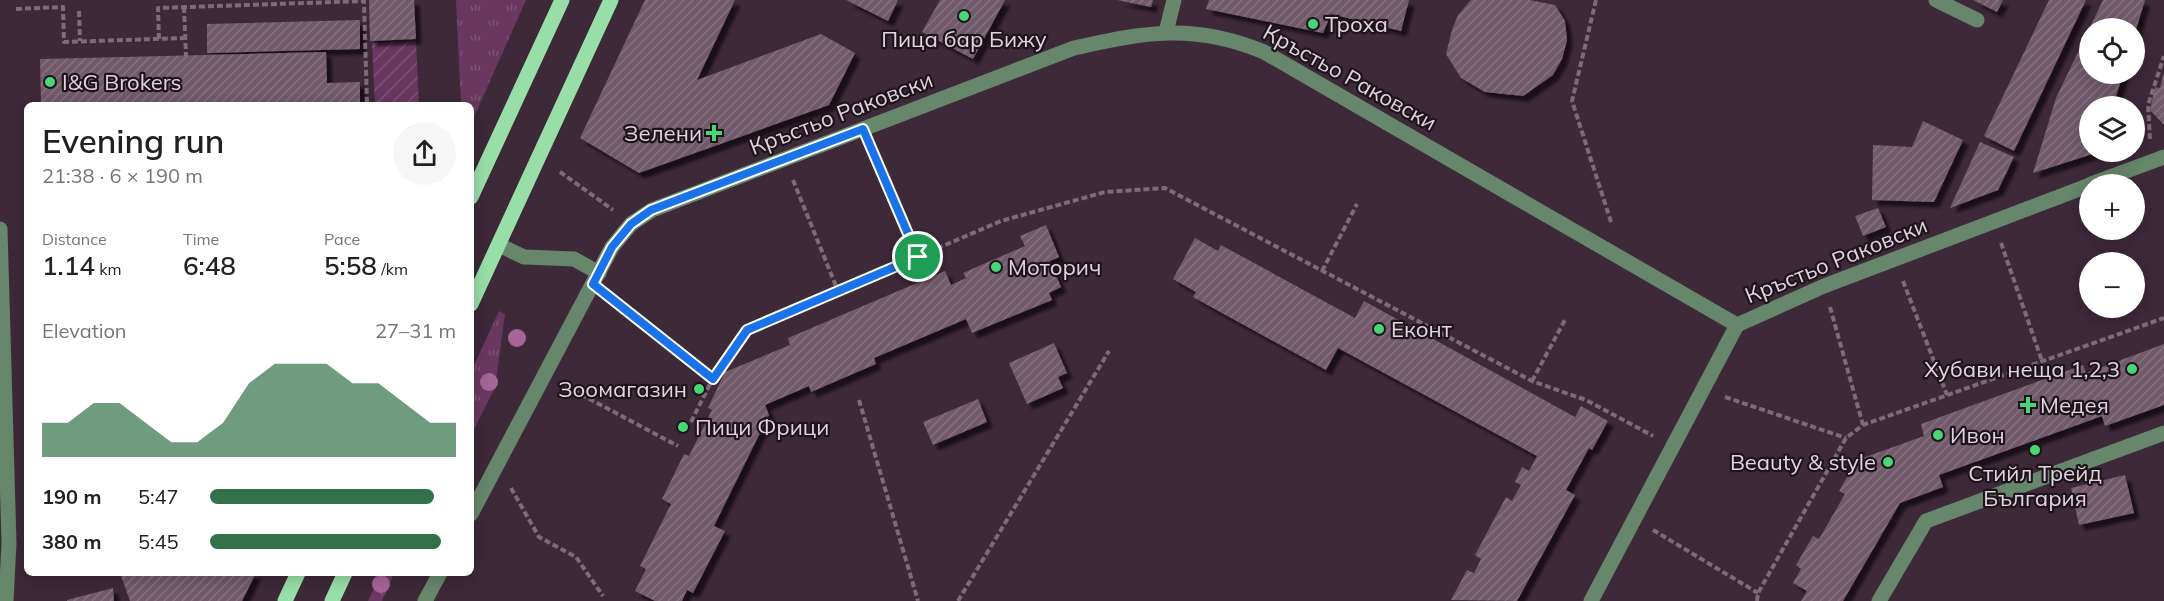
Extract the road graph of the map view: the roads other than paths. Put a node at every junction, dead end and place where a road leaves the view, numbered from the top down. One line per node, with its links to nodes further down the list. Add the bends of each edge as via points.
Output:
1 (562, 0): 10 (main road)
2 (611, 0): 12 (main road)
3 (1174, 0): 6 (street)
4 (1936, 0): 5 (street)
5 (1977, 20)
6 (1166, 32): 13 (street, Кръстьо Раковски, via 1074,48 651,210 631,224 612,247); 15 (street, Кръстьо Раковски, via 1235,40 1264,52)
7 (2164, 157): 8 (street, Кръстьо Раковски)
8 (2119, 174)
9 (2079, 189): 15 (street, Кръстьо Раковски, via 1824,286)
10 (474, 191)
11 (0, 230): 21 (street, via 9,543)
12 (499, 245): 13 (street, via 524,257 574,259); 14 (main road)
13 (596, 278): 17 (street, Кръстьо Раковски)
14 (474, 298)
15 (1737, 325): 25 (street)
16 (2164, 433): 26 (street, via 1926,520)
17 (474, 508)
18 (297, 576): 22 (main road)
19 (344, 576): 23 (main road)
20 (438, 576): 24 (street)
21 (6, 601)
22 (285, 601)
23 (332, 601)
24 (425, 601)
25 (1591, 601)
26 (1879, 601)

